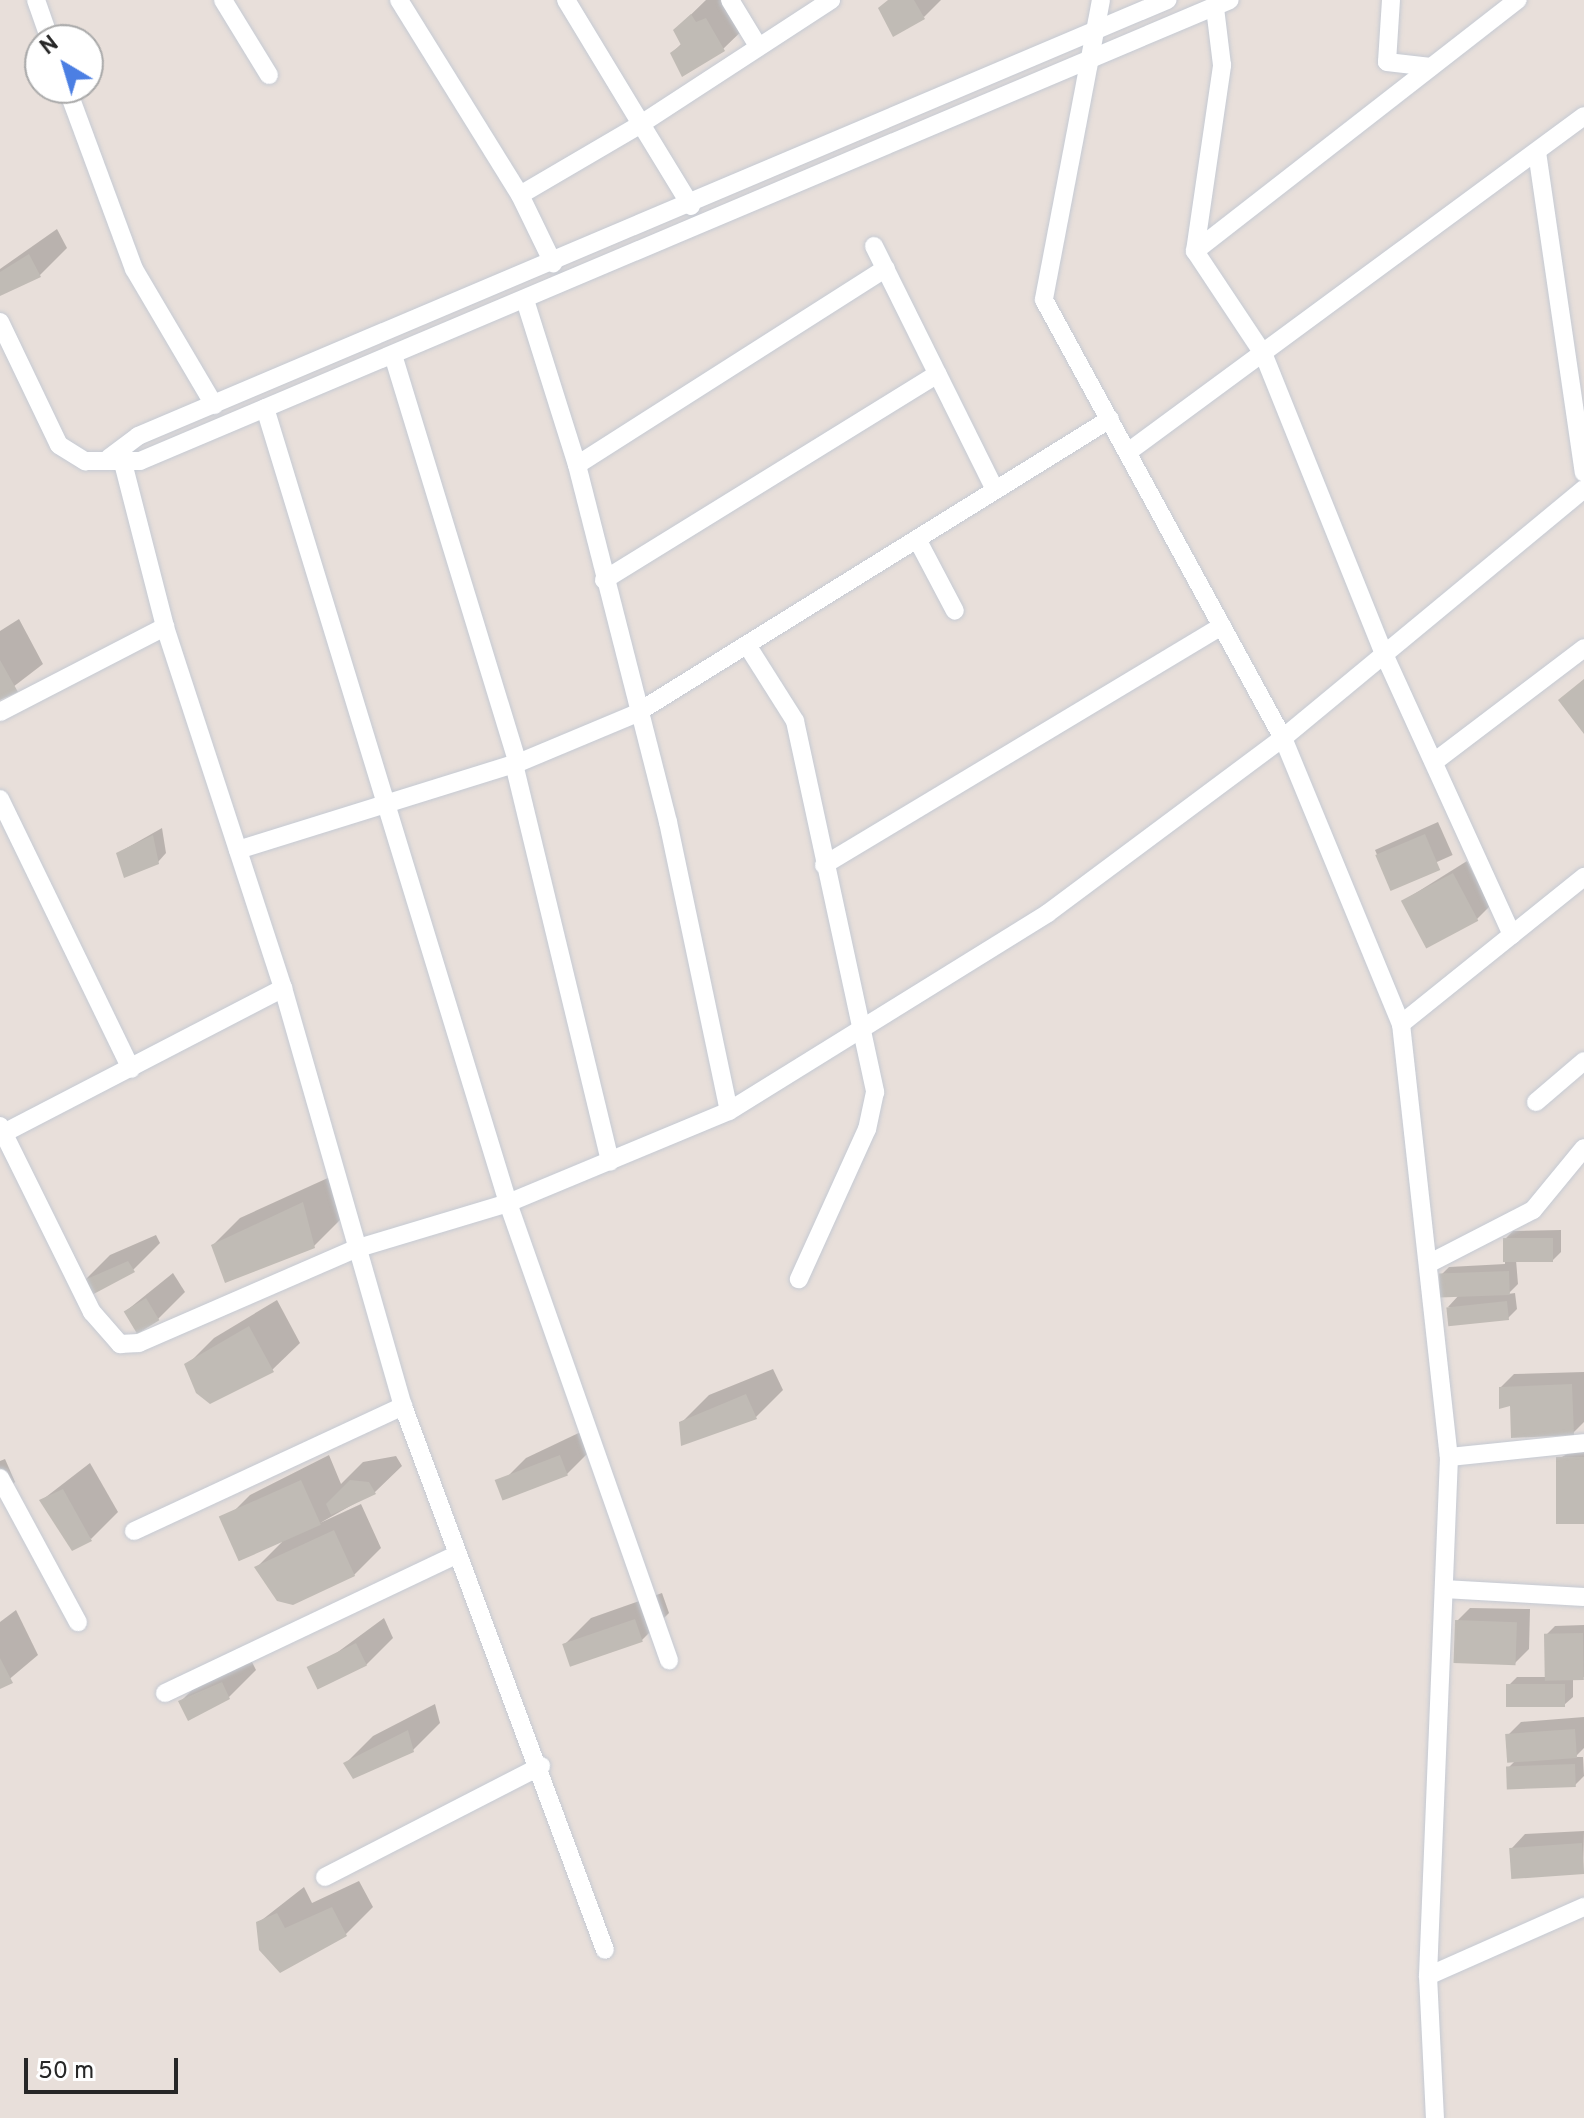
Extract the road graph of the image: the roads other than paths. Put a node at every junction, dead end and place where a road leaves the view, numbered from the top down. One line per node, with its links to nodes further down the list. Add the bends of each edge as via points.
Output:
1 (36, 0): 12 (street)
2 (223, 0): 17 (street)
3 (399, 0): 22 (street)
4 (566, 0): 20 (street)
5 (730, 0): 14 (street)
6 (831, 0): 14 (street)
7 (1101, 0): 13 (street)
8 (1167, 0): 13 (street)
9 (1391, 0): 16 (street, via 1387,62)
10 (1518, 0): 16 (street)
11 (1223, 4): 15 (street); 25 (street, via 1222,65)
12 (44, 24)
13 (1093, 37): 15 (street); 23 (street)
14 (758, 46): 20 (street)
15 (1090, 59): 28 (street); 35 (street, via 1044,300)
16 (1431, 67): 25 (street)
17 (269, 75)
18 (73, 104): 33 (street, via 134,269)
19 (1584, 116): 21 (street)
20 (641, 124): 22 (street); 23 (street)
21 (1537, 152): 31 (street); 39 (street)
22 (520, 195): 26 (street)
23 (691, 206): 26 (street)
24 (874, 246): 27 (street)
25 (1195, 251): 31 (street)
26 (553, 263): 33 (street)
27 (886, 268): 32 (street); 38 (street)
28 (525, 300): 30 (street); 38 (street)
29 (0, 322): 37 (street, via 32,402 59,445 85,461)
30 (393, 355): 34 (street); 54 (street)
31 (1264, 355): 36 (street); 49 (street)
32 (938, 374): 41 (street); 43 (street)
33 (214, 405): 37 (street, via 138,436)
34 (265, 408): 37 (street, via 140,461); 56 (street)
35 (1110, 419): 36 (street); 41 (street)
36 (1128, 452): 45 (street)
37 (119, 464): 46 (street)
38 (577, 465): 43 (street)
39 (1584, 473)
40 (1584, 489): 49 (street)
41 (995, 490): 42 (street)
42 (917, 539): 44 (street); 47 (street)
43 (604, 580): 51 (street)
44 (955, 611)
45 (1222, 626): 52 (street); 58 (street)
46 (165, 627): 50 (street); 57 (street)
47 (747, 645): 51 (street); 58 (street, via 795,721)
48 (1584, 648): 53 (street)
49 (1384, 654): 52 (street); 53 (street)
50 (0, 712)
51 (635, 714): 54 (street); 67 (street, via 668,822)
52 (1283, 738): 62 (street); 63 (street, via 1048,913)
53 (1434, 762): 60 (street)
54 (516, 763): 56 (street); 70 (street)
55 (0, 799): 64 (street)
56 (380, 804): 57 (street); 71 (street)
57 (238, 850): 61 (street)
58 (824, 865): 63 (street)
59 (1584, 877): 60 (street)
60 (1512, 935): 62 (street)
61 (283, 988): 64 (street); 72 (street)
62 (1401, 1024): 73 (street)
63 (856, 1027): 67 (street); 74 (street, via 874,1073 873,1112)
64 (131, 1069): 68 (street)
65 (1582, 1069): 66 (street)
66 (1536, 1102)
67 (729, 1111): 70 (street)
68 (1, 1132): 72 (street, via 92,1312 120,1344 139,1343)
69 (1584, 1148): 73 (street, via 1533,1210)
70 (610, 1162): 71 (street)
71 (508, 1203): 72 (street); 84 (street)
72 (355, 1249): 75 (street)
73 (1428, 1264): 77 (street)
74 (799, 1279)
75 (403, 1406): 79 (street); 80 (street)
76 (1584, 1443): 77 (street)
77 (1449, 1457): 81 (street)
78 (0, 1478): 83 (street)
79 (134, 1531)
80 (456, 1555): 85 (street); 86 (street)
81 (1444, 1589): 82 (street); 90 (street)
82 (1584, 1597)
83 (78, 1622)
84 (669, 1660)
85 (165, 1693)
86 (541, 1766): 87 (street); 89 (street)
87 (325, 1877)
88 (1584, 1907): 90 (street)
89 (605, 1950)
90 (1428, 1976): 91 (street)
91 (1435, 2118)

